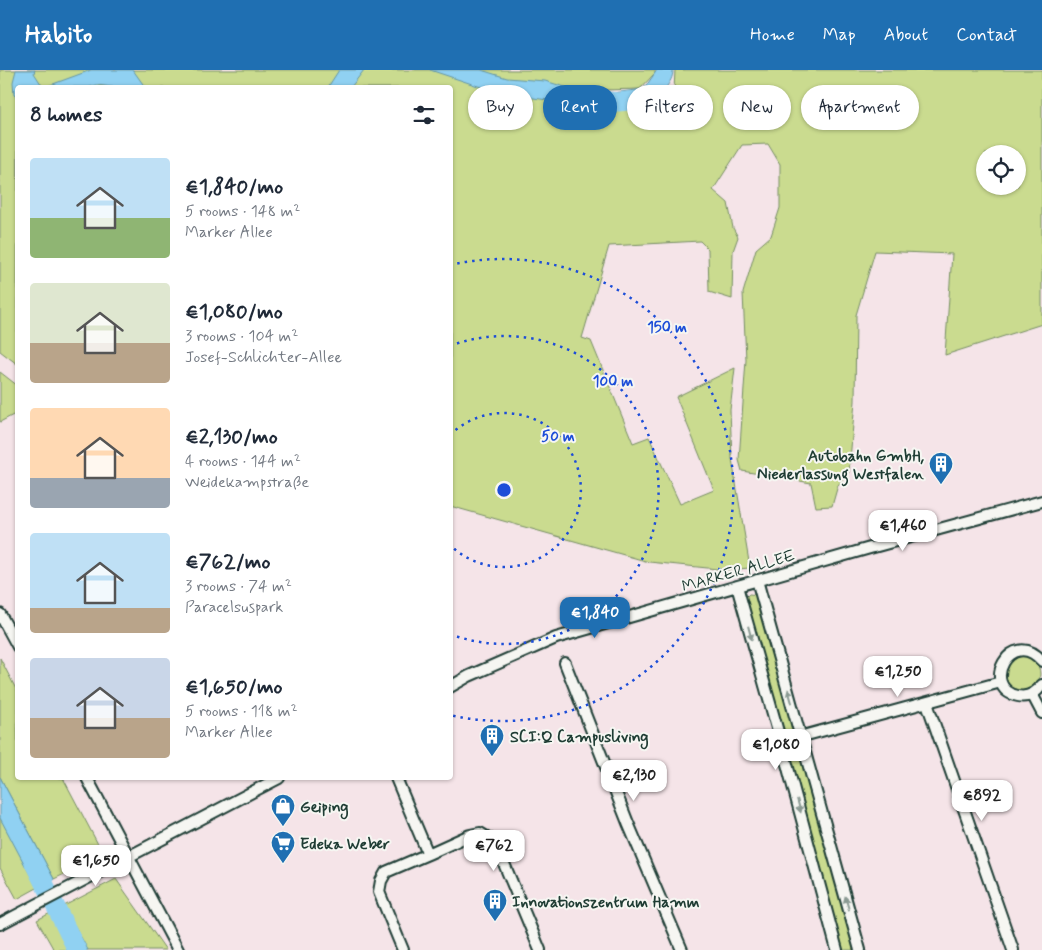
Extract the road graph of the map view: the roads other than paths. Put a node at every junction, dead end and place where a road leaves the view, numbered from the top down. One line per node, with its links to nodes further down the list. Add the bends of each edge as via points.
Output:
1 (1042, 502): 2 (street, MARKER ALLEE)
2 (751, 579): 3 (street, MARKER ALLEE); 14 (street, one-way to 2)
3 (737, 586): 9 (street, MARKER ALLEE, via 556,638); 15 (street, one-way to 15)
4 (0, 614): 5 (street)
5 (15, 642)
6 (1042, 661): 8 (street, via 1026,651 1010,654 1000,667)
7 (565, 663): 25 (street)
8 (1001, 682): 11 (street, via 1016,696); 12 (street)
9 (453, 685)
10 (1042, 685): 11 (street)
11 (1032, 694): 13 (street)
12 (927, 703): 14 (street); 28 (street)
13 (1042, 713)
14 (801, 737): 15 (street); 27 (street, one-way to 14)
15 (781, 742): 26 (street, one-way to 26)
16 (88, 780): 20 (street)
17 (275, 780): 20 (street)
18 (397, 780): 19 (street)
19 (428, 854): 23 (street, via 386,872 381,881 379,892); 24 (street, via 480,833 495,842)
20 (129, 856): 21 (street); 22 (street)
21 (0, 924)
22 (178, 950)
23 (403, 950)
24 (540, 950)
25 (682, 950)
26 (837, 950)
27 (860, 950)
28 (1013, 950)

